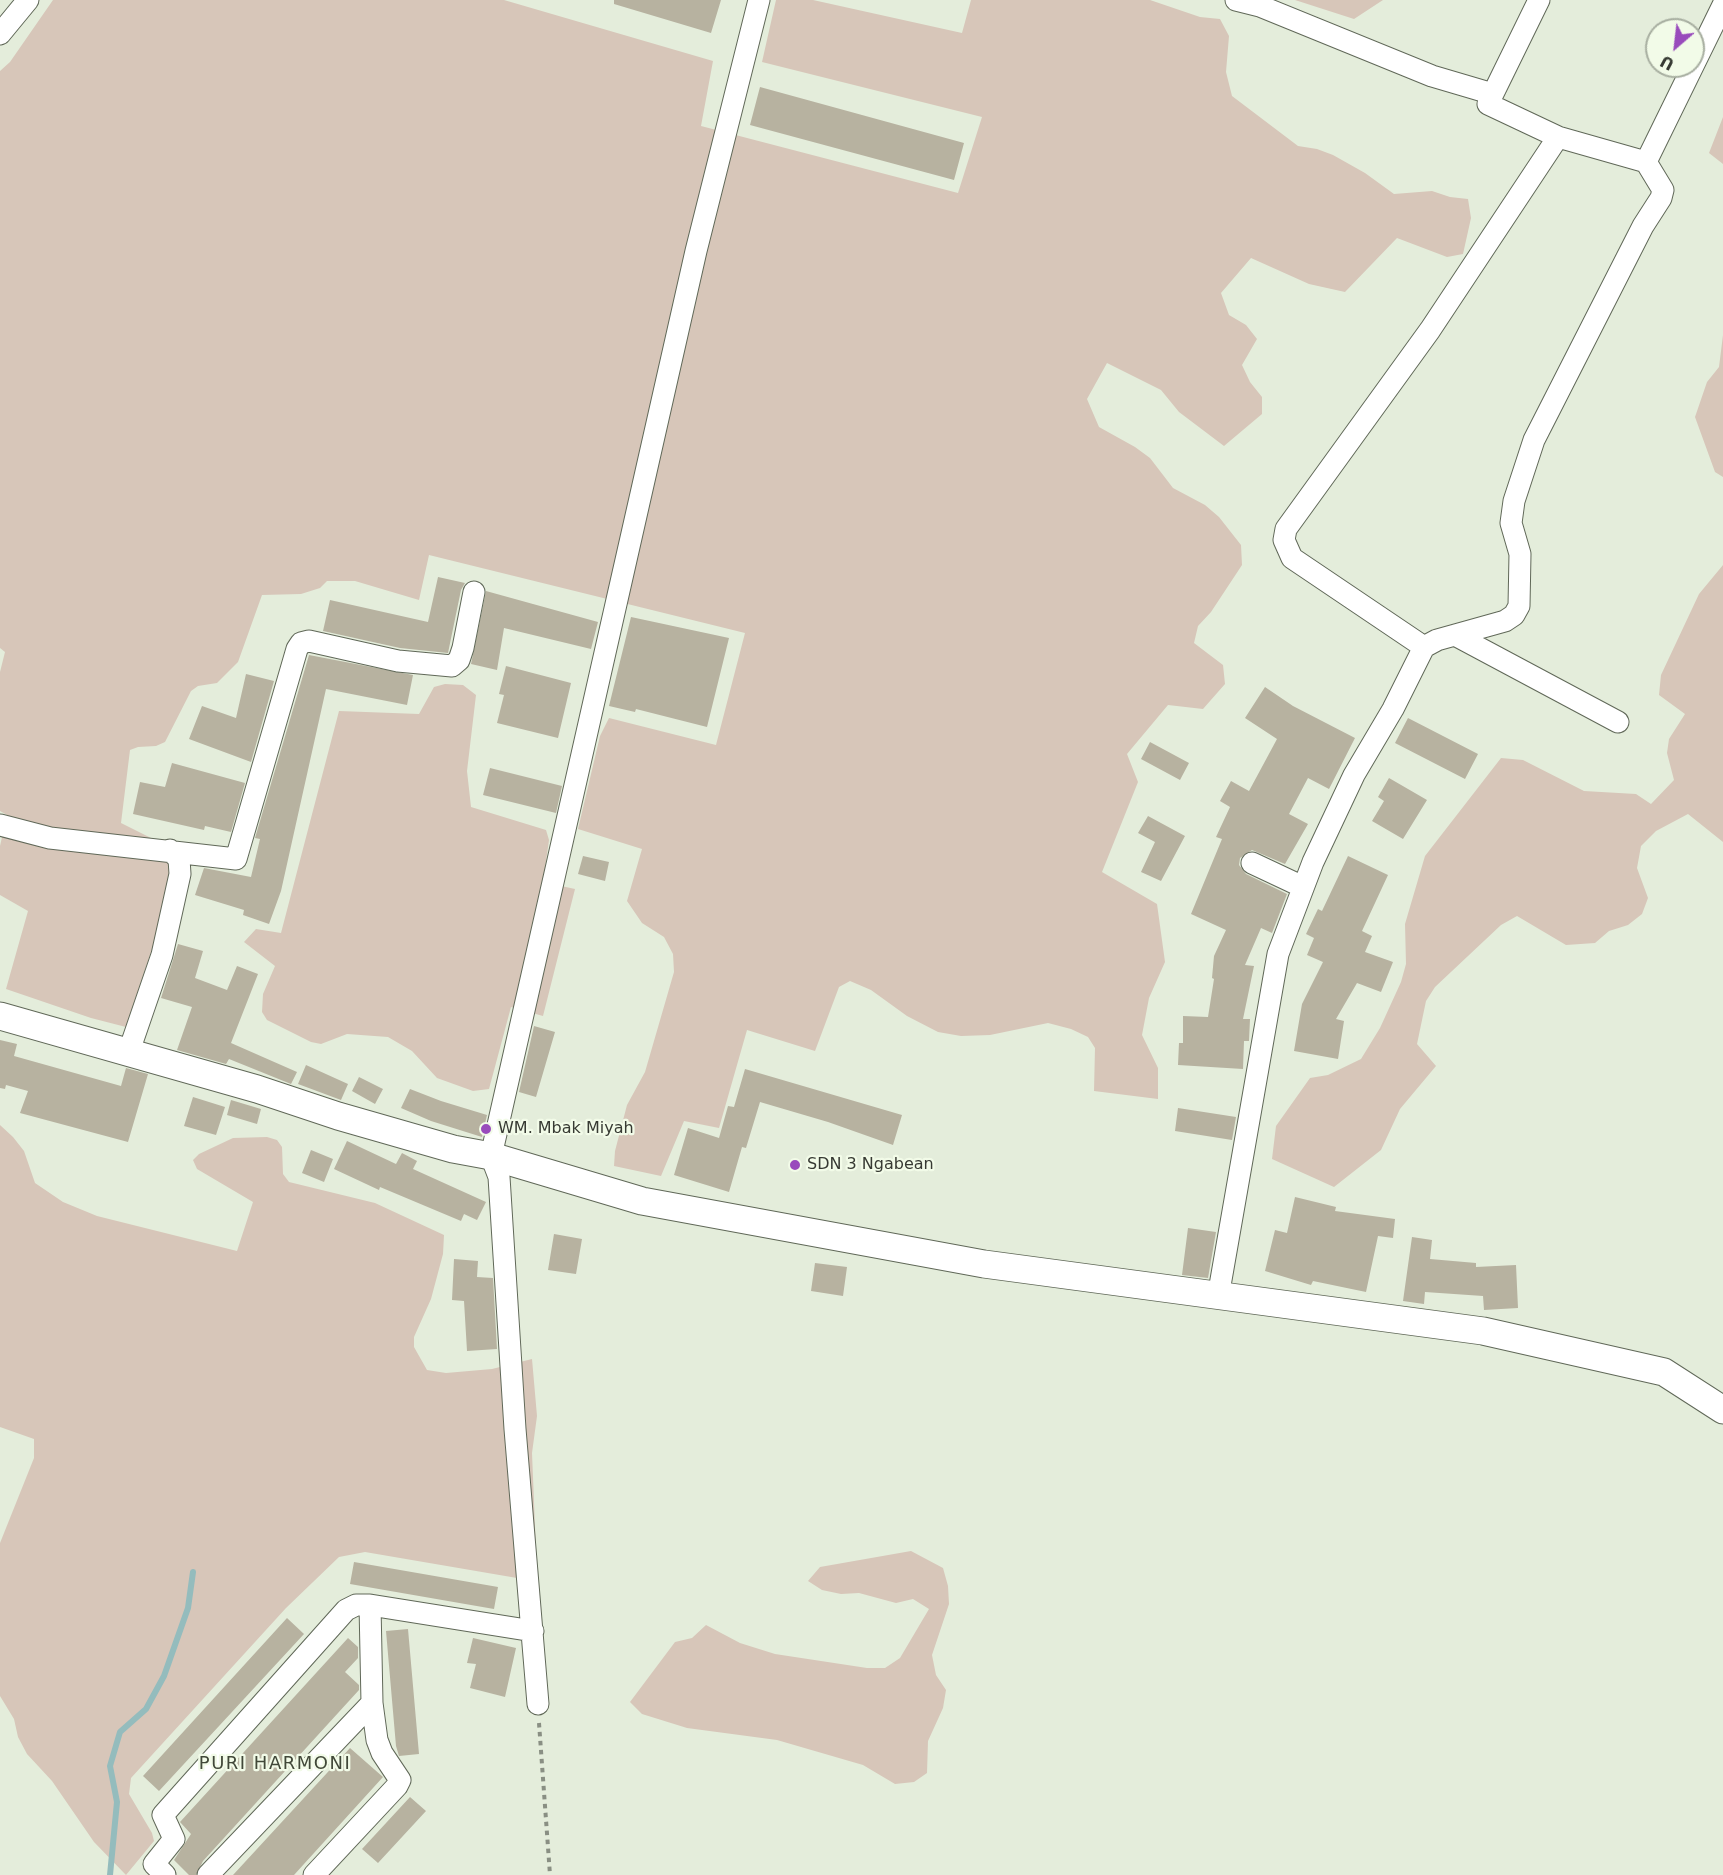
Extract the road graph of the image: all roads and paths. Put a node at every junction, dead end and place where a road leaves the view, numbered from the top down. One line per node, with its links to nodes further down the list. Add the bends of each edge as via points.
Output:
1 (28, 0): 6 (street)
2 (759, 0): 20 (street, via 696,251)
3 (1236, 0): 7 (street, via 1260,6 1432,76)
4 (1539, 0): 7 (street)
5 (1723, 5): 9 (street)
6 (0, 34)
7 (1493, 94): 8 (street, via 1488,104)
8 (1557, 137): 9 (street); 12 (street, via 1430,330 1286,529 1284,540 1292,558)
9 (1646, 162): 11 (street, via 1663,190 1661,198 1534,440 1514,501 1511,523 1520,554 1519,606 1505,621)
10 (474, 592): 15 (street, via 464,648 452,666 398,661 309,641 301,643 236,859)
11 (1455, 635): 12 (street); 13 (street)
12 (1424, 647): 17 (street, via 1354,774)
13 (1618, 722)
14 (0, 825): 15 (street, via 50,838)
15 (170, 850): 19 (street, via 179,859 180,874 162,954)
16 (1252, 863): 17 (street)
17 (1303, 887): 21 (street, via 1278,954)
18 (0, 1016): 19 (street)
19 (128, 1054): 20 (street, via 453,1149)
20 (491, 1156): 21 (street, via 642,1201 984,1264); 24 (street, via 499,1177)
21 (1218, 1297): 22 (street, via 1494,1333 1664,1372)
22 (1723, 1410)
23 (370, 1605): 24 (street); 25 (street); 28 (street, via 346,1610 163,1815 174,1837 154,1864)
24 (533, 1631): 26 (street)
25 (372, 1703): 27 (street); 29 (street, via 379,1747 399,1784)
26 (538, 1704): 30 (path)
27 (212, 1874)
28 (165, 1875)
29 (314, 1875)
30 (550, 1875)

